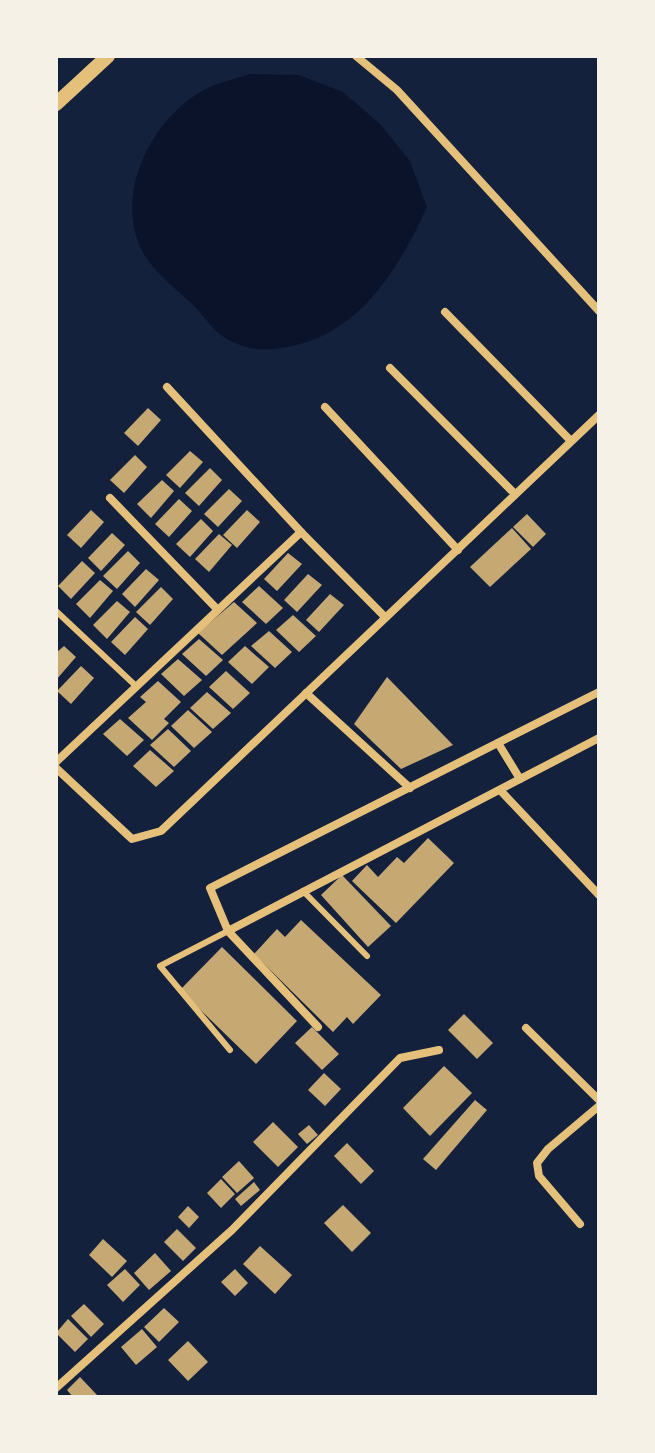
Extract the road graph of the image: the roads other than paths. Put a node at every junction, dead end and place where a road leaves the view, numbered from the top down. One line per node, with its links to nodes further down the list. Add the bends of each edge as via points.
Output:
1 (108, 56): 3 (street)
2 (356, 56): 4 (street, via 397,90)
3 (56, 104)
4 (599, 311)
5 (445, 312): 10 (street)
6 (390, 368): 11 (street)
7 (167, 387): 13 (street)
8 (325, 407): 14 (street)
9 (599, 415): 10 (street)
10 (570, 440): 11 (street)
11 (515, 494): 14 (street)
12 (110, 498): 15 (street)
13 (301, 532): 15 (street); 17 (street)
14 (458, 550): 17 (street)
15 (217, 609): 18 (street)
16 (56, 611): 18 (lane)
17 (385, 617): 20 (street)
18 (137, 687): 23 (street)
19 (599, 692): 22 (street)
20 (306, 693): 23 (street, via 167,827 148,837 132,839); 25 (street)
21 (599, 738): 24 (street)
22 (498, 743): 24 (street); 25 (street)
23 (56, 765)
24 (520, 779): 26 (street)
25 (410, 788): 29 (street, via 210,888)
26 (500, 790): 27 (street); 28 (street)
27 (303, 891): 29 (street); 30 (lane)
28 (599, 895)
29 (228, 931): 31 (street); 33 (lane, via 160,966)
30 (367, 956)
31 (318, 1027)
32 (526, 1028): 35 (street)
33 (230, 1050)
34 (439, 1050): 38 (street, via 400,1058 232,1230)
35 (599, 1100)
36 (599, 1106): 37 (street, via 537,1163 539,1176)
37 (580, 1224)
38 (56, 1388)

